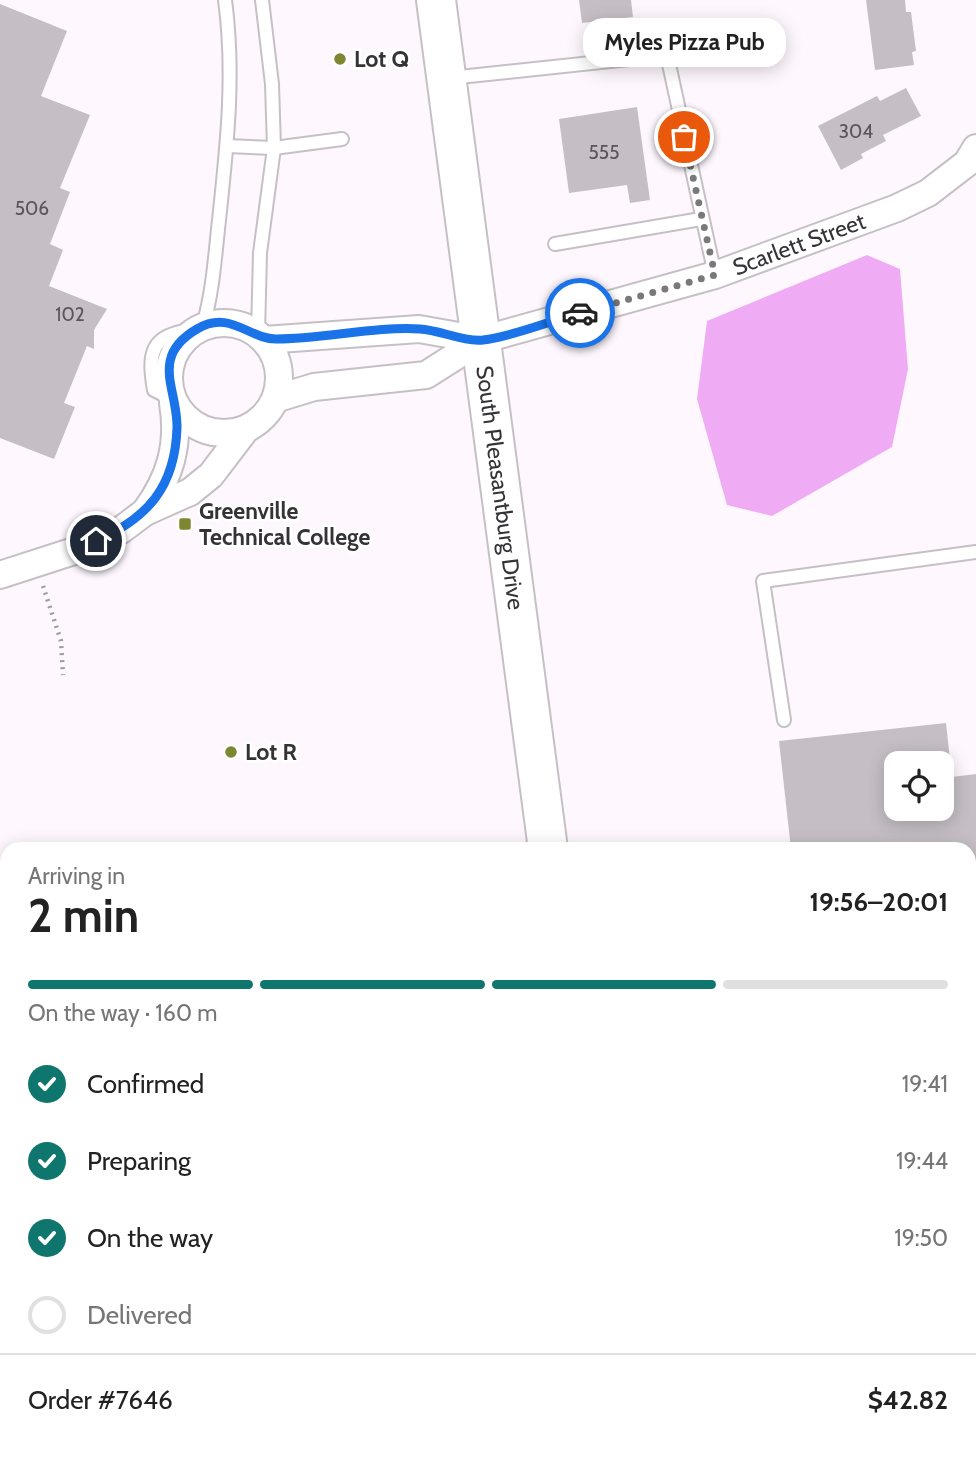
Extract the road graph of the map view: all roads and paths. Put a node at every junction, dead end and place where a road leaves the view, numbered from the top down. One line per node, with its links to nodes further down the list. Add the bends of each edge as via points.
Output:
1 (225, 0): 6 (lane, via 232,50)
2 (262, 0): 7 (lane)
3 (436, 0): 4 (main road, South Pleasantburg Drive)
4 (446, 79): 9 (lane, via 667,55); 14 (main road, South Pleasantburg Drive)
5 (342, 139): 7 (lane)
6 (227, 146): 7 (lane); 12 (lane, via 211,295)
7 (274, 148): 13 (lane, via 260,253)
8 (976, 148): 11 (street, Scarlett Street, via 967,163 928,193)
9 (701, 219): 10 (lane); 11 (lane)
10 (555, 244)
11 (715, 275): 14 (street, Scarlett Street)
12 (200, 327): 13 (street, via 222,322 241,325); 16 (street, via 175,351 169,366)
13 (261, 337): 14 (street, via 419,329); 15 (street, via 279,368)
14 (481, 340): 15 (street, via 426,375 314,387); 24 (main road, South Pleasantburg Drive)
15 (275, 399): 17 (street)
16 (173, 400): 17 (street, via 197,427 230,433); 18 (street, via 177,427 171,467)
17 (246, 429): 18 (street, via 211,475 190,492)
18 (145, 512): 20 (street, via 121,530)
19 (976, 552): 23 (lane, via 763,581)
20 (36, 565): 21 (street); 22 (path, via 61,641)
21 (0, 576)
22 (63, 675)
23 (784, 720)
24 (547, 842)

